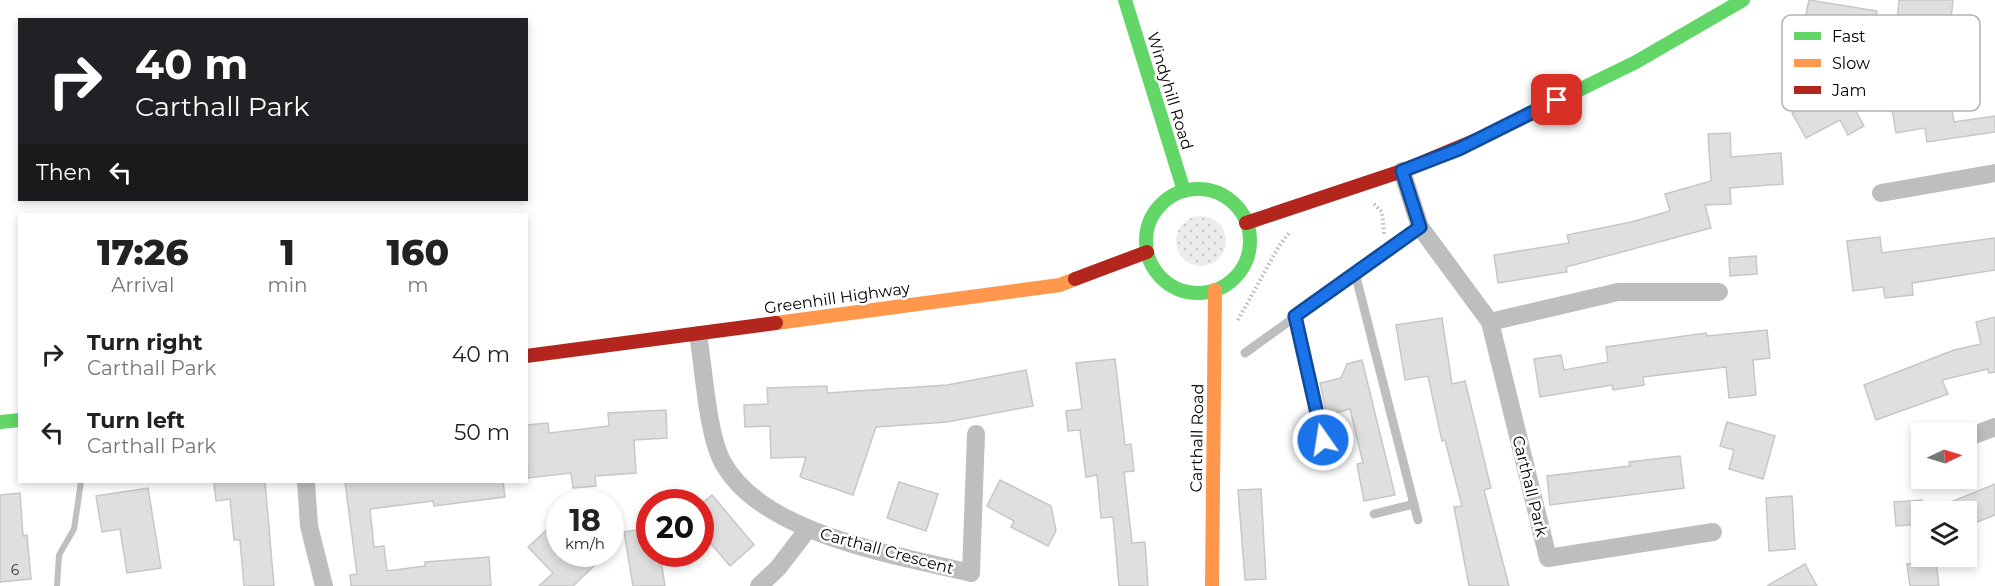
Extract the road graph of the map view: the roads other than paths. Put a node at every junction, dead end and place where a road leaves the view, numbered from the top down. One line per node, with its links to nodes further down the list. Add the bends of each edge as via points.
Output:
1 (1125, 0): 5 (main road, Windyhill Road)
2 (1743, 0): 3 (main road, via 1636,62 1459,149)
3 (1402, 171): 7 (main road); 8 (street, Carthall Park)
4 (1995, 173): 6 (street)
5 (1184, 191): 7 (main road, via 1215,192 1228,199); 9 (main road, via 1170,197 1150,221)
6 (1881, 193)
7 (1246, 223): 11 (main road, via 1248,255 1229,282)
8 (1420, 227): 10 (lane); 14 (street, Carthall Park)
9 (1147, 252): 11 (main road, via 1159,275 1180,290); 15 (main road, Greenhill Highway, via 1060,285)
10 (1355, 273): 13 (lane); 25 (lane)
11 (1215, 290): 32 (main road, Carthall Road)
12 (1719, 292): 14 (street, via 1618,292)
13 (1295, 316): 16 (lane); 23 (lane)
14 (1490, 322): 29 (street, Carthall Park, via 1548,558)
15 (699, 335): 17 (main road, Greenhill Highway); 28 (street, Carthall Crescent, via 722,461 740,484 768,508)
16 (1245, 353)
17 (528, 356)
18 (18, 420): 19 (main road)
19 (0, 422)
20 (1995, 427): 22 (street)
21 (975, 434): 28 (street, Carthall Crescent, via 971,573)
22 (1977, 434)
23 (1327, 460)
24 (306, 483): 30 (street, via 309,526)
25 (1414, 504): 26 (lane); 27 (lane)
26 (1374, 514)
27 (1418, 520)
28 (808, 529): 31 (street, Carthall Crescent)
29 (1713, 532)
30 (324, 586)
31 (759, 586)
32 (1212, 586)

